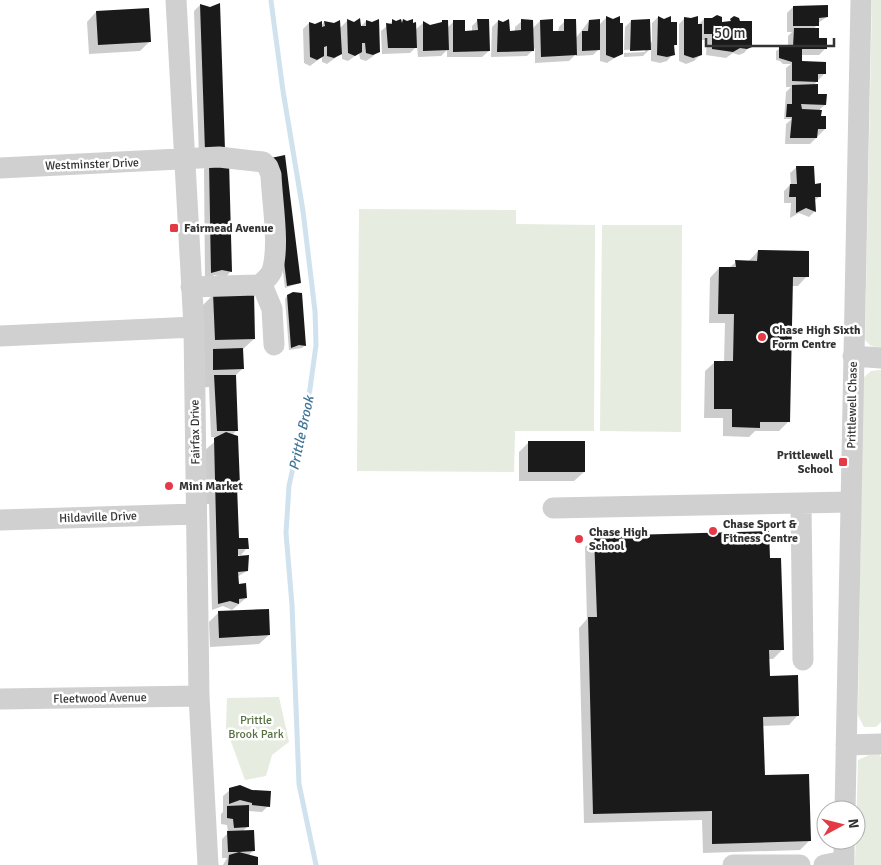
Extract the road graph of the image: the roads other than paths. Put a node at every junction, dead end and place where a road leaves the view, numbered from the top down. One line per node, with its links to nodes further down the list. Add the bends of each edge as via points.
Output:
1 (176, 0): 3 (street, Fairfax Drive)
2 (861, 0): 10 (street, Prittlewell Chase)
3 (183, 160): 4 (street, Westminster Drive); 5 (street, Westminster Drive, via 219,157 263,162 268,167 275,254 272,271); 6 (street, Fairfax Drive)
4 (0, 168)
5 (259, 285): 6 (street); 9 (street, via 270,302)
6 (191, 287): 7 (street, Fairfax Drive)
7 (194, 328): 8 (street); 15 (street, Fairfax Drive)
8 (0, 336)
9 (274, 345)
10 (853, 356): 11 (street); 12 (street, Prittlewell Chase)
11 (881, 358)
12 (850, 502): 13 (street); 21 (street, Prittlewell Chase)
13 (801, 504): 14 (street); 17 (street)
14 (554, 508)
15 (196, 514): 16 (street, Hildaville Drive); 18 (street, Fairfax Drive)
16 (0, 520)
17 (804, 660)
18 (199, 696): 19 (street, Fleetwood Avenue); 25 (street, Fairfax Drive)
19 (0, 699)
20 (881, 744): 21 (street)
21 (846, 745): 22 (street, Prittlewell Chase)
22 (845, 800)
23 (841, 850): 24 (street)
24 (837, 864)
25 (208, 865)
26 (732, 865): 27 (street)
27 (800, 865)

